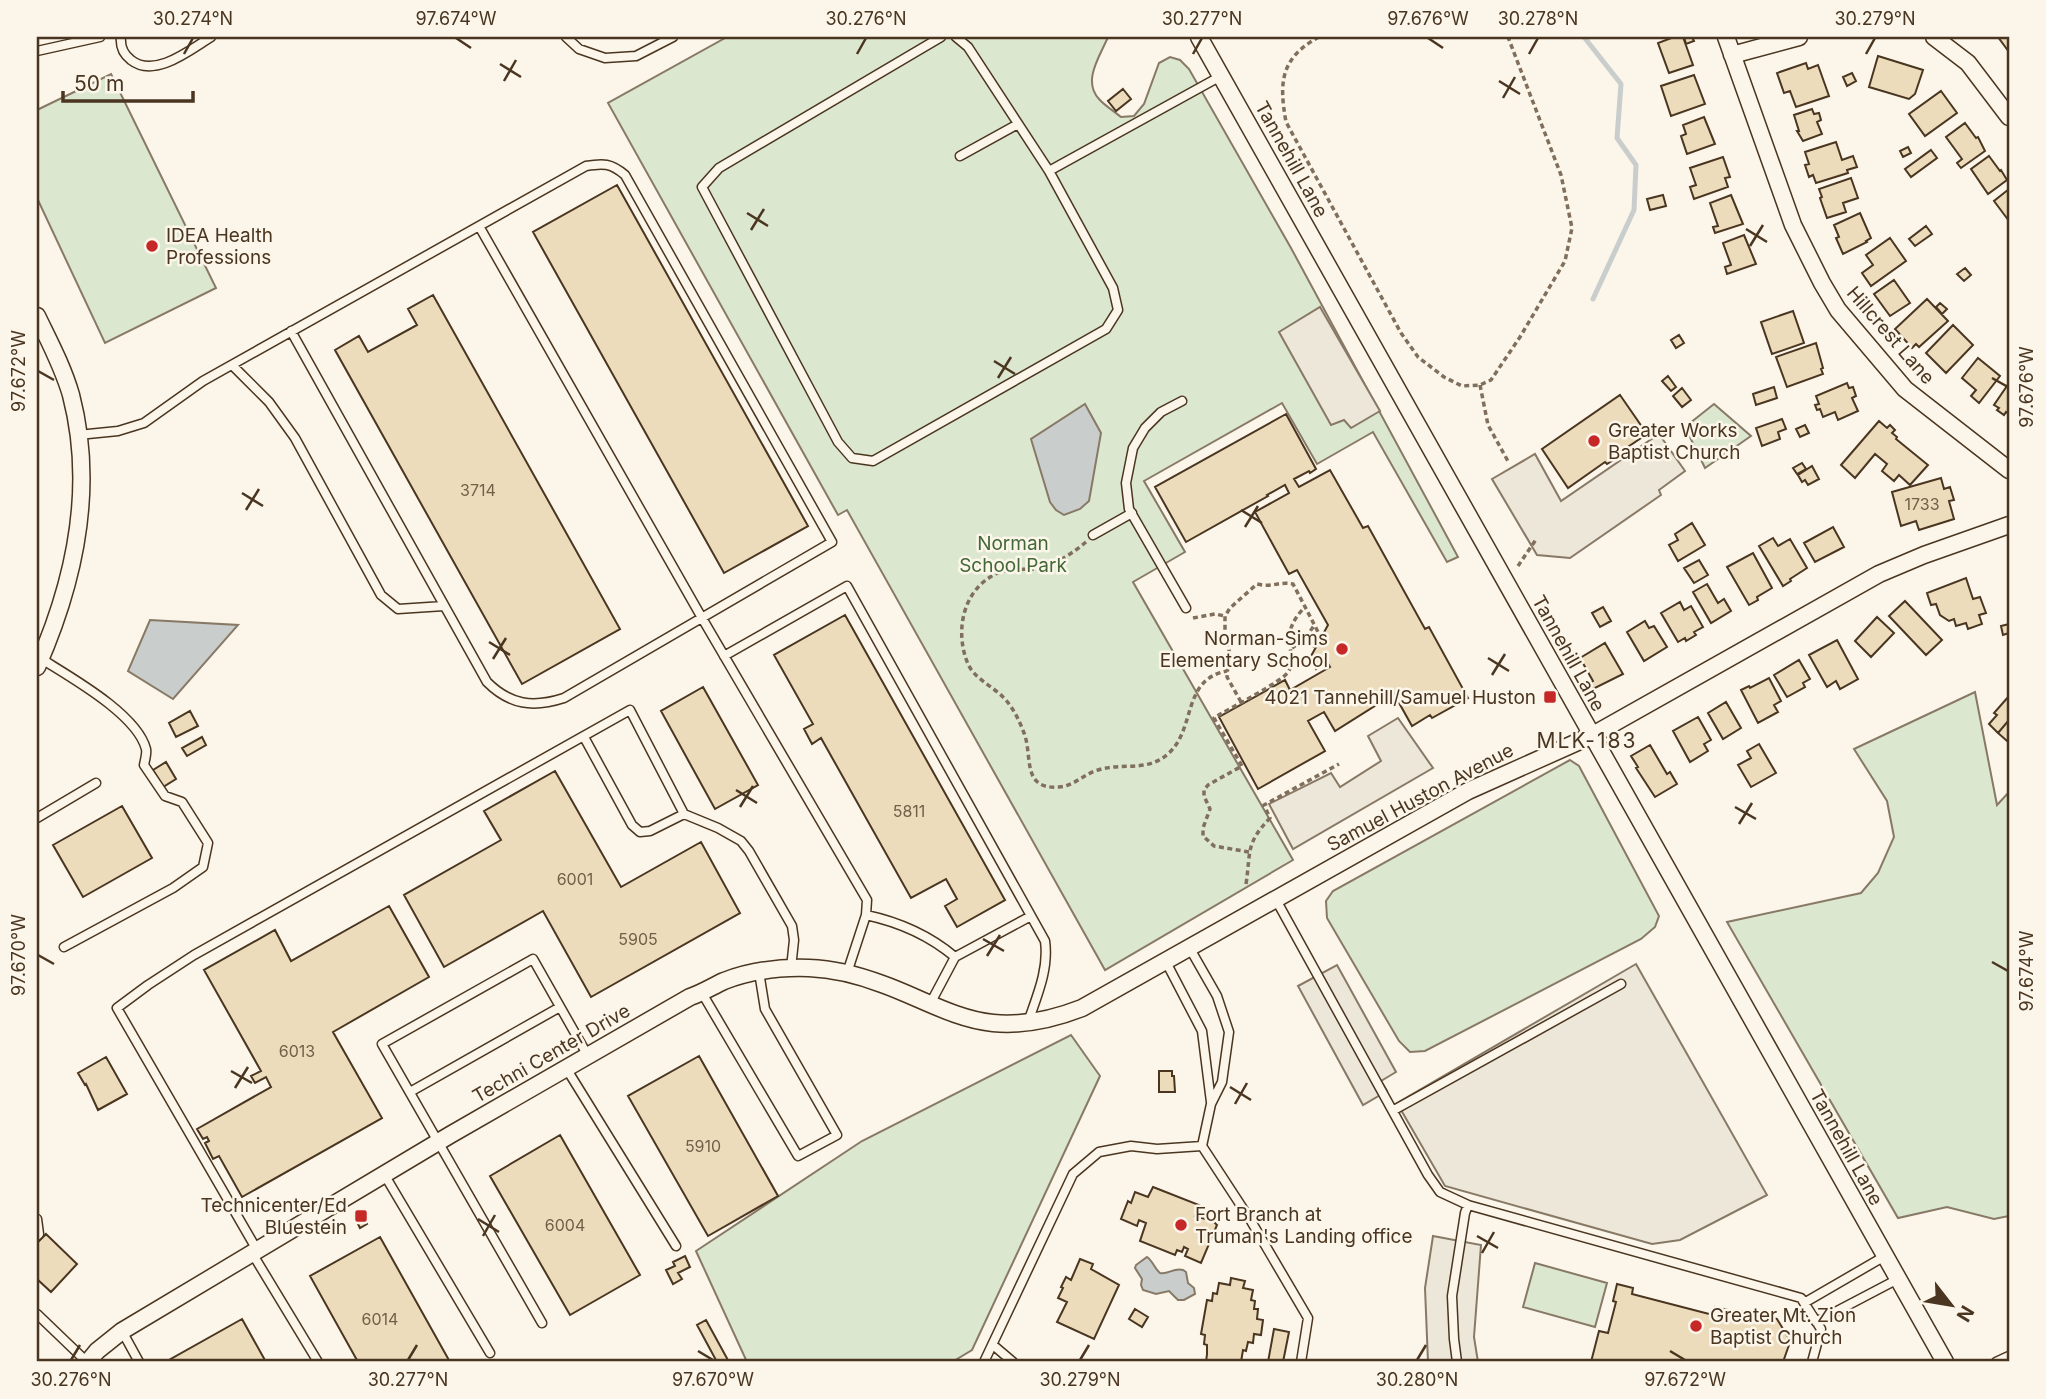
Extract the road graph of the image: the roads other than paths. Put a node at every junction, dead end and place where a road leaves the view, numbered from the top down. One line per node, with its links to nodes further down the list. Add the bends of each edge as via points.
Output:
1 (100, 37): 12 (lane)
2 (121, 37): 3 (lane, via 126,56 138,65 151,66)
3 (211, 37)
4 (566, 37): 5 (lane, via 579,49 605,58 636,56)
5 (673, 37)
6 (941, 37): 18 (lane, via 719,168 702,187 838,442 852,458 873,461 1106,329 1118,310 1113,288)
7 (956, 37): 16 (lane, via 968,47)
8 (1199, 37): 14 (street, Tannehill Lane)
9 (1726, 37): 13 (street, Hillcrest Lane)
10 (1799, 37): 13 (street)
11 (1934, 37): 15 (street, via 1968,63)
12 (37, 51)
13 (1732, 55): 25 (street, Hillcrest Lane, via 1793,225 1838,310 1905,389)
14 (1221, 76): 18 (lane); 34 (street, Tannehill Lane)
15 (2009, 117)
16 (1018, 124): 17 (lane); 18 (lane)
17 (960, 156)
18 (1049, 171)
19 (479, 226): 21 (lane); 31 (lane); 31 (lane, via 586,166 614,166 625,175 832,542)
20 (37, 316): 24 (street, via 71,395)
21 (291, 331): 22 (lane); 29 (lane)
22 (232, 365): 24 (lane, via 144,423); 29 (lane, via 295,438 381,595 398,609)
23 (1182, 401): 26 (lane, via 1161,412 1133,448 1126,483)
24 (78, 435): 33 (street, via 82,485 74,557)
25 (2009, 470)
26 (1132, 513): 28 (lane); 30 (lane)
27 (2009, 525): 34 (street, Samuel Huston Avenue, via 1879,574)
28 (1093, 535)
29 (444, 606): 31 (lane, via 487,682 498,693 531,705 564,698)
30 (1185, 608)
31 (702, 618): 32 (lane)
32 (724, 656): 40 (lane, via 867,901); 41 (lane, via 847,586)
33 (39, 662): 42 (lane, via 86,687 133,724 147,750 144,765 165,796 182,802 208,843 203,867)
34 (1591, 736): 39 (street, Samuel Huston Avenue, via 1468,791); 68 (street, Tannehill Lane)
35 (584, 737): 37 (lane, via 640,832); 37 (lane, via 630,710); 67 (lane, via 194,955 117,1009)
36 (96, 783): 38 (lane)
37 (684, 814): 46 (lane, via 741,841 749,851 792,926)
38 (37, 818)
39 (1275, 898): 43 (street, Samuel Huston Avenue); 59 (lane)
40 (866, 915): 44 (lane, via 901,925); 48 (lane)
41 (1031, 916): 44 (lane); 54 (lane, via 1047,953)
42 (64, 947)
43 (1189, 947): 45 (street, Samuel Huston Avenue); 58 (lane, via 1217,996 1229,1032 1222,1082)
44 (955, 957): 51 (lane)
45 (1165, 960): 53 (street, Samuel Huston Avenue); 58 (lane, via 1202,1031)
46 (791, 968): 47 (street, Techni Center Drive); 48 (street, Techni Center Drive)
47 (759, 972): 50 (street, Techni Center Drive); 50 (lane, via 765,1009 837,1135 798,1156)
48 (847, 973): 51 (street, Techni Center Drive)
49 (1621, 984): 59 (lane)
50 (702, 993): 55 (street, Techni Center Drive)
51 (930, 1004): 54 (street, Techni Center Drive, via 982,1021)
52 (560, 1007): 55 (lane); 57 (lane); 57 (lane, via 533,959 382,1044)
53 (1082, 1007): 54 (street, Techni Center Drive)
54 (1028, 1022)
55 (588, 1056): 56 (street, Techni Center Drive)
56 (566, 1068): 60 (street, Techni Center Drive); 66 (lane)
57 (410, 1092): 60 (lane)
58 (1211, 1104): 61 (lane)
59 (1394, 1110): 63 (lane, via 1440,1192)
60 (440, 1142): 62 (street, Techni Center Drive); 73 (lane)
61 (1202, 1146): 75 (lane, via 1131,1146 1099,1152 1073,1174); 83 (lane, via 1308,1318)
62 (384, 1174): 67 (street, Techni Center Drive); 76 (lane)
63 (1468, 1205): 70 (lane, via 1744,1280 1801,1298); 84 (lane, via 1452,1296)
64 (37, 1219): 65 (lane)
65 (37, 1236)
66 (676, 1246)
67 (254, 1252): 74 (street, Techni Center Drive); 80 (lane)
68 (1885, 1256): 69 (street, Tannehill Lane); 70 (lane)
69 (1898, 1279): 72 (lane); 86 (street, Tannehill Lane)
70 (1804, 1303): 72 (lane)
71 (37, 1314): 78 (lane)
72 (1816, 1322): 85 (lane, via 1821,1329)
73 (542, 1323)
74 (122, 1331): 78 (street, Techni Center Drive); 79 (lane)
75 (993, 1345): 81 (lane); 82 (lane)
76 (490, 1353)
77 (2009, 1356): 87 (lane)
78 (88, 1362)
79 (139, 1362)
80 (318, 1362)
81 (984, 1362)
82 (1013, 1362)
83 (1301, 1362)
84 (1457, 1362)
85 (1812, 1362)
86 (1945, 1362)
87 (1996, 1362)

